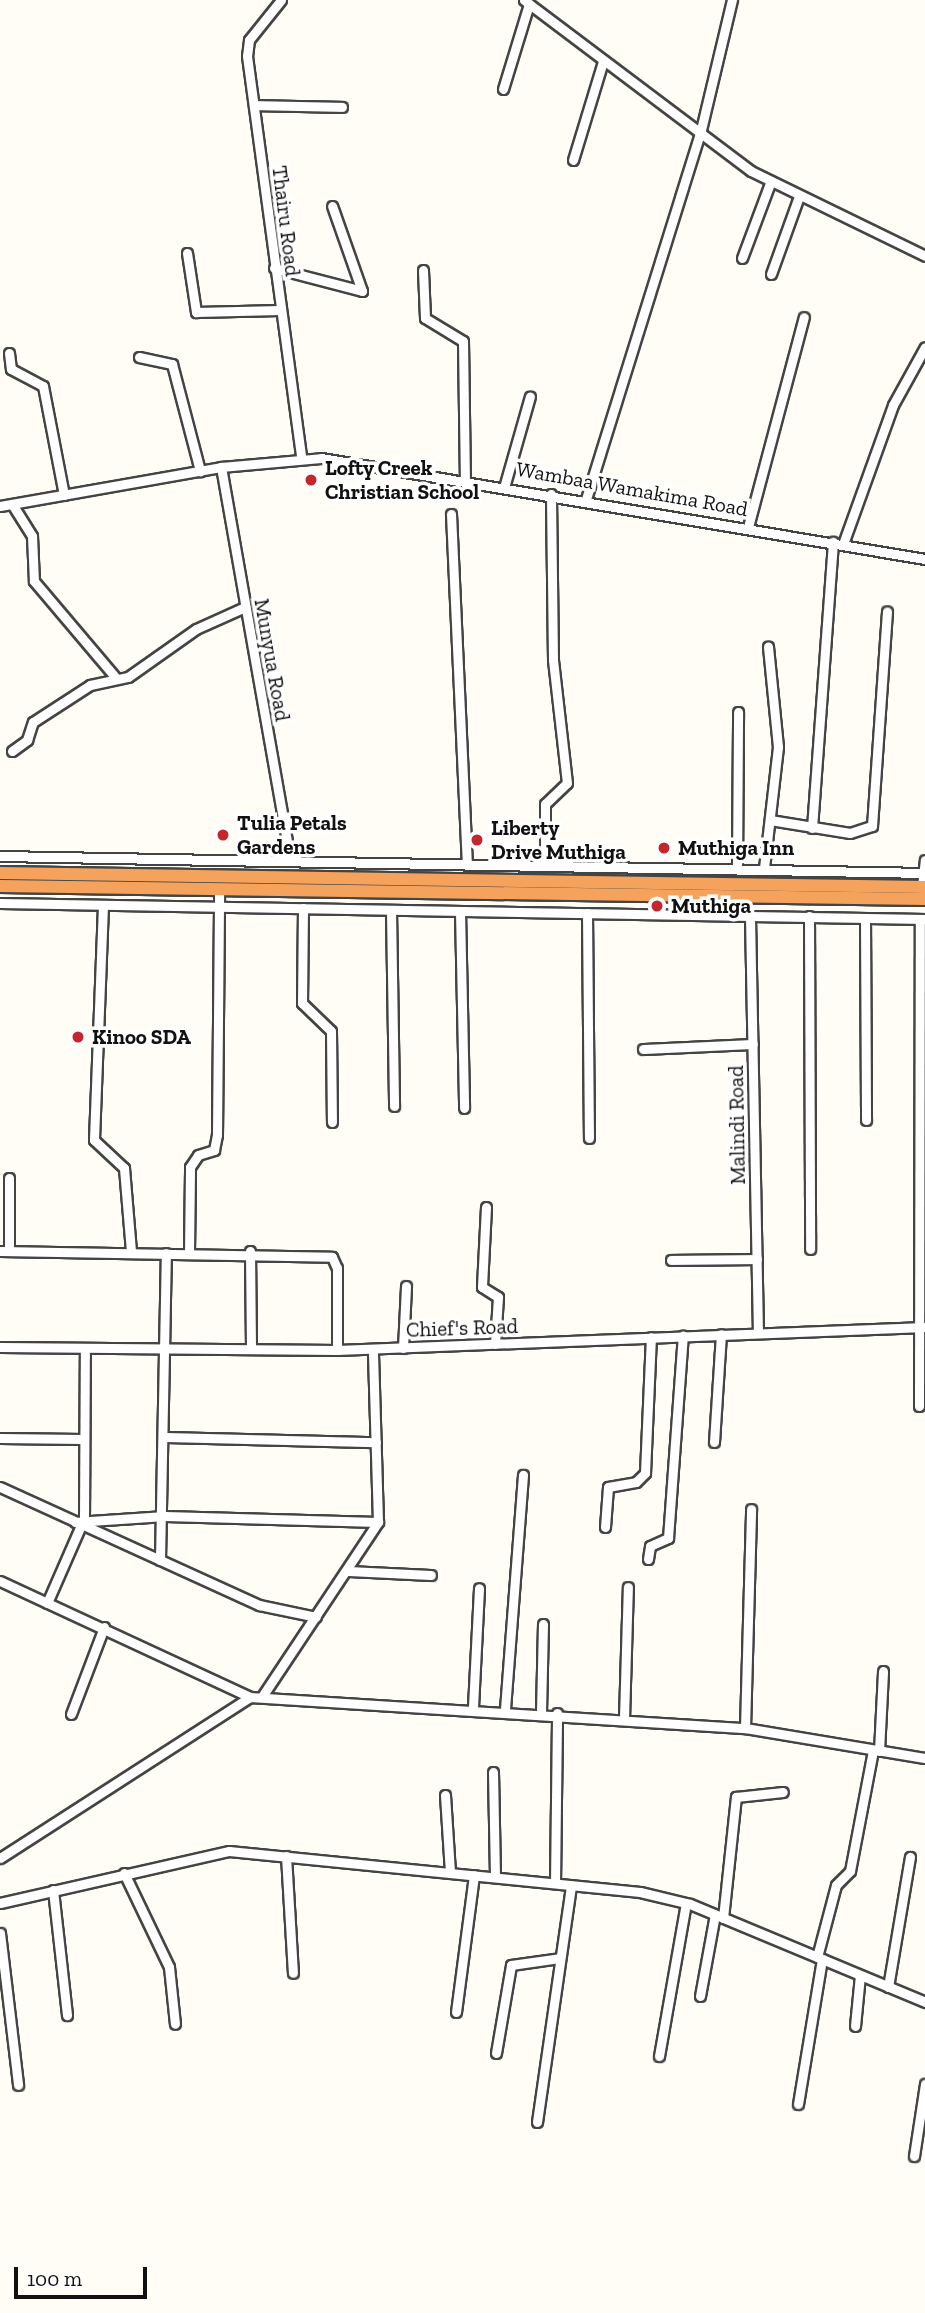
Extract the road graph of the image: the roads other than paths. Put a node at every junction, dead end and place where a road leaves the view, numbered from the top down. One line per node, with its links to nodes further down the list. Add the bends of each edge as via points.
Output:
1 (282, 0): 6 (street, Thairu Road, via 247,49)
2 (732, 0): 8 (street)
3 (526, 2): 4 (street); 5 (street)
4 (603, 61): 8 (street); 9 (street)
5 (503, 89)
6 (254, 105): 7 (street); 16 (street, Thairu Road)
7 (342, 107)
8 (700, 134): 10 (street); 32 (street)
9 (573, 160)
10 (770, 183): 11 (street); 15 (street)
11 (798, 199): 14 (street); 18 (street)
12 (332, 206): 16 (street, via 362,291)
13 (187, 253): 19 (street, via 195,312)
14 (925, 256)
15 (742, 258)
16 (274, 268): 19 (street, Thairu Road)
17 (423, 270): 28 (street, via 425,317 463,341)
18 (771, 274)
19 (280, 310): 25 (street, Thairu Road)
20 (804, 317): 36 (street)
21 (925, 347): 38 (street, via 893,405)
22 (9, 352): 31 (street, via 11,369 43,386)
23 (139, 357): 27 (street, via 172,364)
24 (530, 396): 29 (street)
25 (301, 457): 26 (street, Wambaa Wamakima Road); 28 (street, Wambaa Wamakima Road)
26 (220, 467): 27 (street, Wambaa Wamakima Road); 40 (street, Munyua Road)
27 (200, 471): 31 (street, Wambaa Wamakima Road)
28 (465, 479): 29 (street, Wambaa Wamakima Road)
29 (505, 484): 30 (street, Wambaa Wamakima Road)
30 (551, 494): 32 (street, Wambaa Wamakima Road); 55 (street, via 553,660 567,783 563,793 545,804)
31 (64, 495): 33 (street, Wambaa Wamakima Road)
32 (586, 499): 36 (street, Wambaa Wamakima Road)
33 (12, 504): 34 (street, Wambaa Wamakima Road); 43 (street, via 34,542 34,581)
34 (0, 506)
35 (451, 514): 54 (street)
36 (748, 527): 37 (street, Wambaa Wamakima Road)
37 (832, 542): 38 (street, Wambaa Wamakima Road); 47 (street)
38 (843, 544): 39 (street, Wambaa Wamakima Road)
39 (925, 559)
40 (244, 607): 43 (street, via 196,629 128,677); 49 (street, Munyua Road)
41 (887, 611): 47 (street, via 872,825 850,833)
42 (768, 646): 46 (street, via 778,747)
43 (116, 678): 45 (street, via 100,680 40,716 23,746)
44 (738, 712): 57 (street)
45 (12, 751)
46 (770, 820): 47 (street); 58 (street)
47 (812, 828)
48 (0, 856): 50 (street)
49 (290, 858): 51 (street); 53 (street)
50 (202, 859): 51 (street); 61 (street)
51 (253, 860): 62 (street)
52 (925, 860): 60 (street)
53 (393, 862): 54 (street); 63 (street)
54 (467, 864): 55 (street)
55 (545, 866): 56 (street)
56 (706, 868): 57 (street); 66 (street)
57 (737, 868): 58 (street)
58 (764, 868): 60 (street)
59 (0, 873): 61 (highway)
60 (924, 873): 67 (street)
61 (203, 876): 62 (highway)
62 (254, 877): 63 (highway)
63 (392, 879): 66 (highway)
64 (0, 886): 65 (highway)
65 (219, 888): 68 (highway); 71 (street)
66 (707, 890): 67 (highway); 68 (highway); 77 (street)
67 (924, 891)
68 (571, 893): 75 (street)
69 (0, 903): 70 (street)
70 (103, 905): 71 (street); 94 (street, via 94,1140 124,1168)
71 (222, 908): 72 (street); 96 (street, via 217,1135 214,1150 198,1155 190,1167)
72 (303, 908): 73 (street); 87 (street, via 302,1003 331,1031)
73 (391, 910): 74 (street); 84 (street)
74 (460, 911): 75 (street); 85 (street)
75 (569, 913): 76 (street)
76 (587, 913): 77 (street); 88 (street)
77 (706, 915): 79 (street)
78 (809, 916): 79 (street); 80 (street); 91 (street)
79 (750, 917): 82 (street, Malindi Road)
80 (865, 918): 81 (street); 86 (street)
81 (922, 919): 100 (street)
82 (753, 1044): 83 (street); 97 (street, Malindi Road)
83 (643, 1049)
84 (394, 1106)
85 (464, 1108)
86 (866, 1120)
87 (332, 1122)
88 (589, 1138)
89 (9, 1178): 92 (street)
90 (486, 1207): 105 (street, via 482,1287 498,1297)
91 (810, 1249)
92 (5, 1251): 94 (street)
93 (250, 1251): 96 (street); 109 (street); 111 (street, via 303,1252 336,1261)
94 (131, 1252): 95 (street)
95 (166, 1252): 96 (street); 112 (street)
96 (188, 1253)
97 (757, 1259): 98 (street); 101 (street, Malindi Road)
98 (671, 1260)
99 (406, 1286): 107 (street)
100 (921, 1327): 101 (street, Chief's Road); 113 (street)
101 (758, 1333): 102 (street, Chief's Road)
102 (721, 1334): 103 (street, Chief's Road); 117 (street)
103 (683, 1336): 104 (street, Chief's Road); 126 (street, via 668,1538 650,1546)
104 (651, 1337): 105 (street, Chief's Road); 125 (street, via 645,1474 636,1482 608,1487)
105 (495, 1344): 107 (street, Chief's Road)
106 (0, 1348): 108 (street, Chief's Road)
107 (403, 1348): 110 (street, Chief's Road)
108 (85, 1349): 112 (street, Chief's Road); 116 (street)
109 (251, 1349): 111 (street, Chief's Road); 112 (street, Chief's Road)
110 (373, 1349): 111 (street, Chief's Road); 118 (street)
111 (337, 1350)
112 (167, 1351): 115 (street)
113 (919, 1406)
114 (0, 1437): 116 (street)
115 (166, 1437): 118 (street); 122 (street)
116 (82, 1439): 123 (street)
117 (714, 1441)
118 (376, 1442): 124 (street)
119 (523, 1475): 142 (street)
120 (0, 1487): 123 (street)
121 (751, 1509): 147 (street)
122 (166, 1516): 123 (street); 124 (street); 127 (street)
123 (80, 1522): 127 (street); 133 (street)
124 (378, 1522): 128 (street)
125 (605, 1527)
126 (648, 1559)
127 (160, 1560): 134 (street, via 259,1605)
128 (348, 1571): 129 (street); 134 (street)
129 (431, 1576)
130 (0, 1581): 133 (street)
131 (628, 1587): 146 (street)
132 (479, 1588): 141 (street)
133 (47, 1602): 137 (street)
134 (316, 1617): 139 (street)
135 (622, 1617): 146 (street)
136 (543, 1624): 143 (street)
137 (104, 1628): 140 (street); 145 (street)
138 (883, 1671): 148 (street)
139 (262, 1695): 140 (street); 141 (street)
140 (250, 1697): 155 (street)
141 (473, 1707): 142 (street)
142 (505, 1709): 143 (street)
143 (541, 1712): 144 (street)
144 (557, 1713): 146 (street); 160 (street)
145 (71, 1714)
146 (621, 1718): 147 (street)
147 (745, 1728): 148 (street)
148 (876, 1751): 149 (street); 168 (street, via 850,1871 836,1885)
149 (925, 1758)
150 (493, 1772): 159 (street)
151 (783, 1792): 165 (street, via 736,1797)
152 (445, 1795): 156 (street)
153 (286, 1856): 156 (street); 157 (street, via 220,1852); 169 (street)
154 (910, 1857): 171 (street)
155 (0, 1858)
156 (450, 1872): 158 (street)
157 (124, 1873): 162 (street); 176 (street, via 169,1967)
158 (474, 1875): 159 (street); 174 (street)
159 (495, 1877): 160 (street)
160 (555, 1883): 161 (street)
161 (571, 1885): 164 (street); 167 (street)
162 (53, 1890): 163 (street); 175 (street)
163 (0, 1903)
164 (686, 1903): 165 (street); 179 (street)
165 (719, 1916): 168 (street); 172 (street)
166 (0, 1933): 181 (street)
167 (560, 1958): 178 (street, via 511,1965); 183 (street)
168 (820, 1958): 170 (street); 182 (street)
169 (293, 1973)
170 (860, 1975): 171 (street); 177 (street)
171 (888, 1987): 173 (street)
172 (699, 1996)
173 (925, 2002)
174 (456, 2012)
175 (67, 2015)
176 (175, 2024)
177 (855, 2026)
178 (496, 2053)
179 (659, 2056)
180 (925, 2084): 184 (street)
181 (18, 2085)
182 (798, 2104)
183 (537, 2122)
184 (914, 2155)

